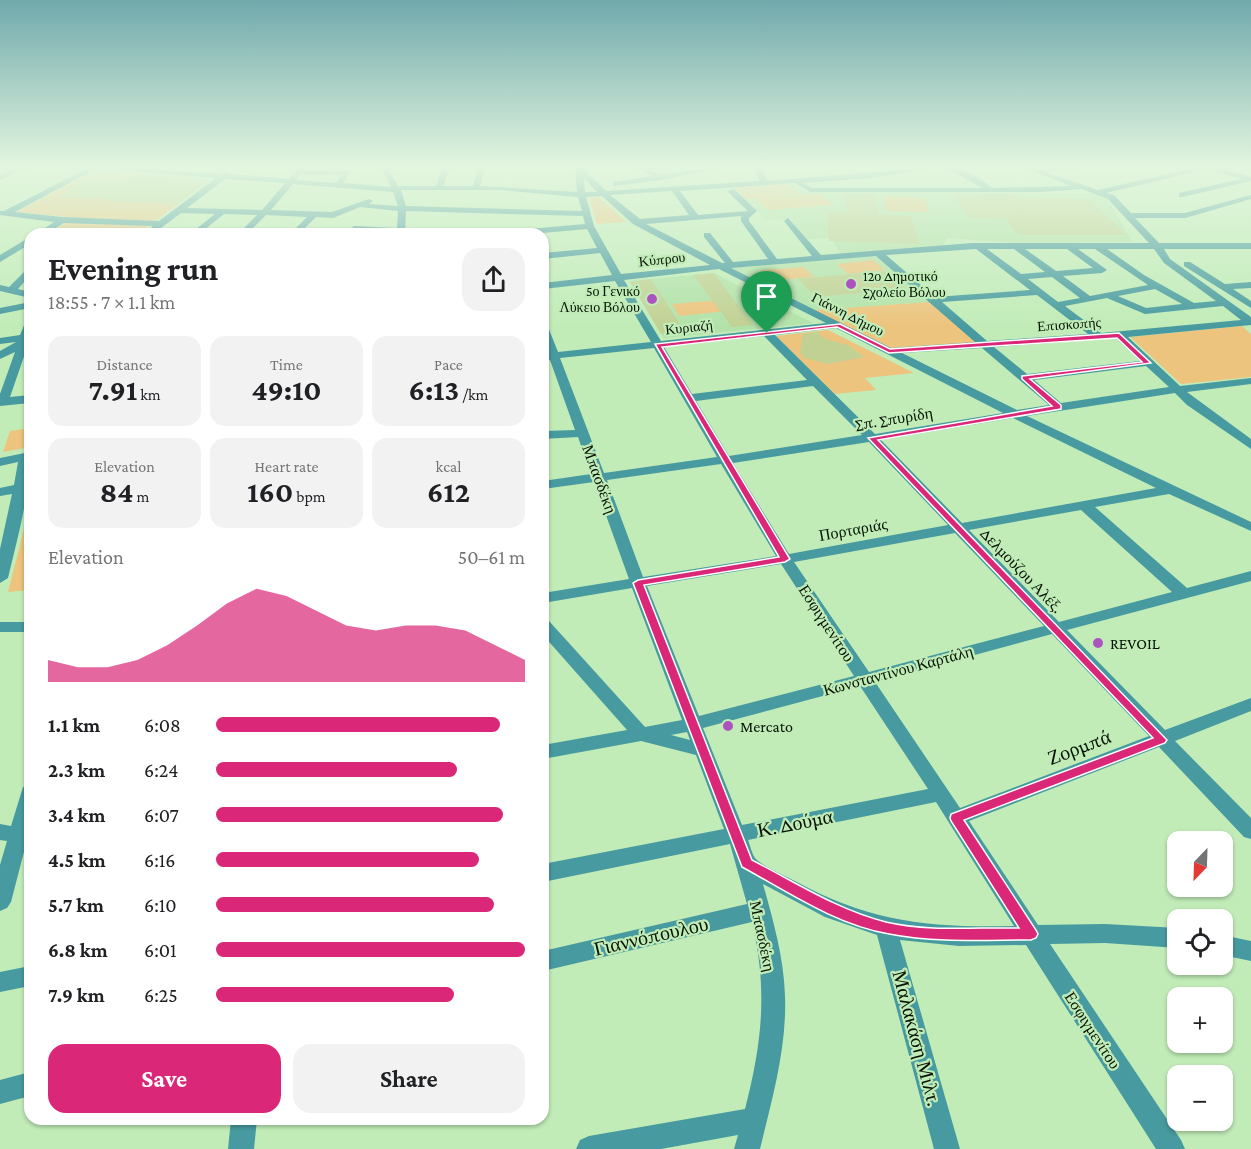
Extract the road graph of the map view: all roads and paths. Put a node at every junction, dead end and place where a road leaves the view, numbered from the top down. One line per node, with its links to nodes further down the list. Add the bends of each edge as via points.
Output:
1 (588, 220): 21 (street, Εσφιγμενίτου)
2 (77, 221): 10 (street)
3 (166, 221): 10 (street)
4 (584, 221): 12 (street)
5 (652, 221): 9 (street)
6 (745, 221): 26 (street)
7 (788, 221): 25 (street)
8 (1134, 221): 20 (street)
9 (636, 222): 27 (street, Γιάννη Δήμου)
10 (161, 224): 11 (street)
11 (156, 228)
12 (540, 228)
13 (706, 235): 27 (street)
14 (24, 244): 24 (street)
15 (1096, 245): 18 (street, Κύπρου); 20 (street, Κύπρου); 34 (street)
16 (978, 246): 17 (street, Κύπρου); 22 (street, Κύπρου); 31 (street)
17 (1016, 246): 18 (street, Κύπρου); 28 (street)
18 (1069, 246): 28 (street, via 1102,270)
19 (1251, 246): 20 (street, Κύπρου)
20 (1158, 248): 35 (street); 36 (street, via 1167,261)
21 (602, 250): 23 (street); 30 (street, Εσφιγμενίτου)
22 (879, 254): 25 (street, Κύπρου); 44 (street)
23 (549, 255)
24 (0, 259)
25 (819, 259): 26 (street, Κύπρου)
26 (775, 262): 27 (street, Κύπρου)
27 (726, 266): 30 (street, Κύπρου); 51 (street, Γιάννη Δήμου)
28 (1054, 275): 31 (street); 42 (street)
29 (24, 276): 38 (street)
30 (618, 277): 32 (street, Κύπρου); 60 (street, Εσφιγμενίτου)
31 (1018, 277): 39 (street)
32 (549, 285)
33 (1251, 285): 35 (street)
34 (1156, 286): 41 (street); 48 (street)
35 (1224, 286): 36 (street); 47 (street)
36 (1204, 287): 45 (street)
37 (0, 288): 38 (street)
38 (11, 291): 40 (street)
39 (1038, 292): 44 (street); 46 (street)
40 (24, 295)
41 (1107, 295): 42 (street); 48 (street, via 1145,311)
42 (1088, 299): 46 (street)
43 (24, 300): 49 (street)
44 (933, 300): 59 (street)
45 (1226, 303): 48 (street); 50 (street)
46 (1057, 305): 54 (street)
47 (1251, 305)
48 (1192, 306)
49 (0, 311)
50 (1251, 322): 53 (street, Επισκοπής)
51 (838, 325): 52 (street, Κυριαζή); 61 (street, Γιάννη Δήμου)
52 (767, 333): 60 (street, Κυριαζή); 69 (street, Δελμούζου Αλέξ.)
53 (1119, 335): 54 (street, Επισκοπής); 65 (street)
54 (1100, 337): 59 (street, Επισκοπής)
55 (24, 340): 56 (street)
56 (0, 341)
57 (24, 341): 62 (street)
58 (24, 343): 64 (street)
59 (985, 344): 61 (street, Επισκοπής); 67 (street)
60 (657, 345): 63 (street, Κυριαζή); 71 (street, Εσφιγμενίτου)
61 (889, 351): 75 (street, Γιάννη Δήμου)
62 (0, 356)
63 (549, 356): 76 (street, Μπασδέκη)
64 (18, 363): 66 (street); 73 (street)
65 (1147, 363): 67 (street); 70 (street)
66 (24, 367)
67 (1024, 378): 74 (street)
68 (1251, 381): 70 (street, Σπ. Σπυρίδη)
69 (816, 382): 71 (street); 78 (street, Δελμούζου Αλέξ.)
70 (1175, 389): 74 (street, Σπ. Σπυρίδη); 79 (street)
71 (689, 398): 82 (street, Εσφιγμενίτου)
72 (24, 400): 73 (street)
73 (1, 402)
74 (1058, 407): 75 (street, Σπ. Σπυρίδη)
75 (1015, 414): 78 (street, Σπ. Σπυρίδη); 87 (street, Γιάννη Δήμου)
76 (584, 433): 77 (street); 84 (street, Μπασδέκη)
77 (549, 435)
78 (872, 438): 82 (street, Σπ. Σπυρίδη); 92 (street, Δελμούζου Αλέξ.)
79 (1251, 445)
80 (24, 457): 81 (street)
81 (0, 462)
82 (726, 462): 84 (street, Σπ. Σπυρίδη); 94 (street, Εσφιγμενίτου)
83 (24, 474): 86 (street)
84 (600, 477): 85 (street, Σπ. Σπυρίδη); 97 (street, Μπασδέκη)
85 (549, 484)
86 (21, 488): 88 (street); 90 (street)
87 (1168, 490): 89 (street, Πορταριάς); 91 (street, Γιάννη Δήμου)
88 (0, 492)
89 (1084, 505): 92 (street, Πορταριάς); 98 (street)
90 (23, 517): 93 (street)
91 (1251, 527)
92 (958, 529): 94 (street, Πορταριάς); 102 (street, Δελμούζου Αλέξ.)
93 (4, 556): 96 (street)
94 (785, 559): 97 (street, Πορταριάς); 104 (street, Εσφιγμενίτου)
95 (1251, 576): 98 (street, Κωνσταντίνου Καρτάλη)
96 (0, 578)
97 (638, 583): 99 (street, Πορταριάς); 106 (street, Μπασδέκη)
98 (1184, 594): 102 (street, Κωνσταντίνου Καρτάλη)
99 (549, 597)
100 (0, 627): 101 (street)
101 (24, 627)
102 (1054, 629): 104 (street, Κωνσταντίνου Καρτάλη); 108 (street, Δελμούζου Αλέξ.)
103 (549, 632): 107 (street)
104 (865, 679): 106 (street, Κωνσταντίνου Καρτάλη); 111 (street, Εσφιγμενίτου)
105 (1251, 704): 108 (street, Ζορμπά)
106 (694, 723): 107 (street, Κωνσταντίνου Καρτάλη); 109 (street, Μπασδέκη)
107 (641, 734): 109 (street); 110 (street, Κωνσταντίνου Καρτάλη)
108 (1161, 740): 113 (street, Ζορμπά); 114 (street, Δελμούζου Αλέξ.)
109 (704, 750): 115 (street, Μπασδέκη)
110 (549, 751)
111 (941, 794): 113 (street, Εσφιγμενίτου); 115 (street, Κ. Δούμα)
112 (24, 810): 116 (street)
113 (956, 818): 122 (street, Εσφιγμενίτου)
114 (1251, 831)
115 (735, 834): 117 (street, Μπασδέκη); 118 (street, Κ. Δούμα)
116 (16, 835): 119 (street)
117 (747, 863): 120 (street, Μπασδέκη); 121 (street, via 839,912)
118 (549, 872)
119 (0, 902)
120 (759, 911): 126 (street, Γιαννόπουλου); 131 (street, Μπασδέκη, via 774,1008)
121 (886, 928): 122 (street, via 926,933); 136 (street, Μαλακάση Μιλτ.)
122 (1031, 934): 123 (street, via 1114,932); 137 (street, Εσφιγμενίτου)
123 (1167, 937)
124 (1233, 947): 125 (street)
125 (1251, 951)
126 (549, 960)
127 (24, 977): 128 (street)
128 (0, 982)
129 (24, 1086): 130 (street)
130 (0, 1092)
131 (754, 1120): 134 (street); 135 (street, Μπασδέκη)
132 (243, 1125): 133 (street)
133 (241, 1149)
134 (589, 1149)
135 (747, 1149)
136 (947, 1149)
137 (1172, 1149)

